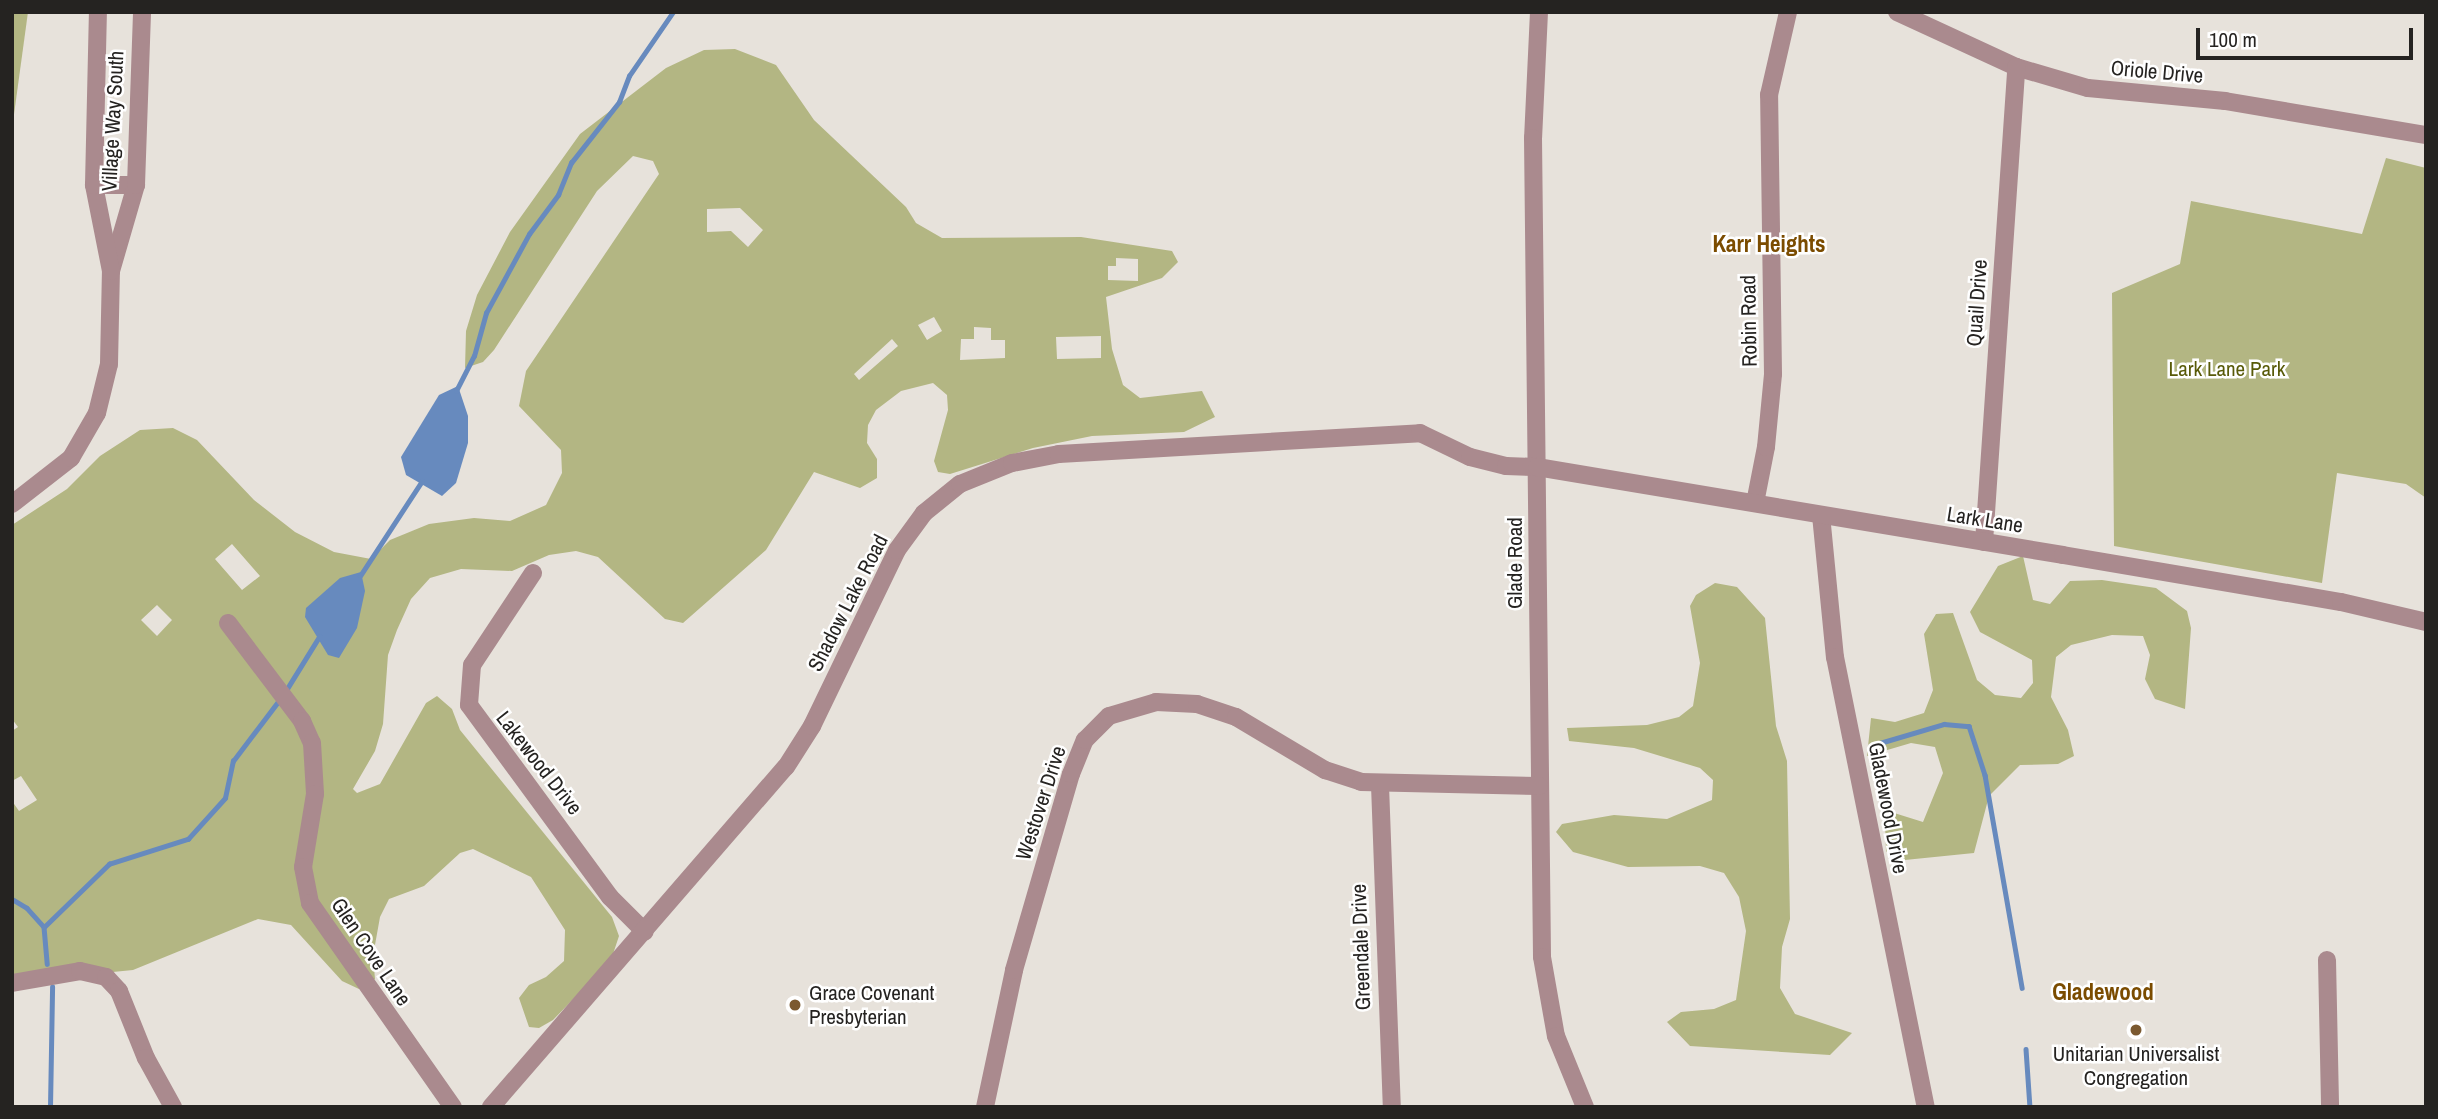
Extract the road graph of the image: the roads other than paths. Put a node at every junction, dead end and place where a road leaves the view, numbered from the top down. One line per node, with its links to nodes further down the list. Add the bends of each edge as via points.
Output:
1 (98, 12): 9 (street, Village Way South)
2 (142, 12): 8 (street, Village Way South)
3 (1539, 12): 11 (street, Glade Road, via 1534,138)
4 (1788, 12): 12 (street, Robin Road, via 1769,95 1773,374)
5 (1897, 12): 6 (street, Oriole Drive)
6 (2017, 67): 7 (street, Oriole Drive, via 2088,88 2225,101); 15 (street, Quail Drive)
7 (2426, 135)
8 (136, 184): 9 (street); 10 (street, Village Way South)
9 (94, 185): 10 (street, Village Way South)
10 (111, 271): 13 (street, Village Way South, via 109,364 96,413 71,457)
11 (1537, 467): 12 (street, Lark Lane); 20 (street, Glade Road); 21 (street, Shadow Lake Road, via 1506,466 1470,457 1420,433 1367,432 1059,454 1012,463 960,484 924,513 897,550 812,726 786,767)
12 (1755, 503): 14 (street, Lark Lane)
13 (12, 504)
14 (1821, 515): 15 (street, Lark Lane); 30 (street, Gladewood Drive, via 1835,657)
15 (1984, 542): 17 (street, Lark Lane, via 2341,602)
16 (533, 573): 21 (street, Lakewood Drive, via 472,665 470,705 611,897)
17 (2426, 622)
18 (228, 623): 25 (street, Glen Cove Lane, via 302,721 312,743 315,794 303,867 310,903)
19 (1380, 785): 20 (street, Westover Drive); 27 (street, Westover Drive, via 1332,773 1260,730 1206,706 1156,702 1123,709 1104,719 1085,740 1071,774 1014,970); 28 (street, Greendale Drive)
20 (1539, 786): 29 (street, Glade Road, via 1543,976 1556,1036)
21 (645, 932): 26 (street, Shadow Lake Road)
22 (2327, 960): 31 (street)
23 (12, 983): 24 (street, via 80,971 106,977 119,991 146,1058)
24 (173, 1107)
25 (453, 1107)
26 (491, 1107)
27 (985, 1107)
28 (1392, 1107)
29 (1585, 1107)
30 (1926, 1107)
31 (2330, 1107)

